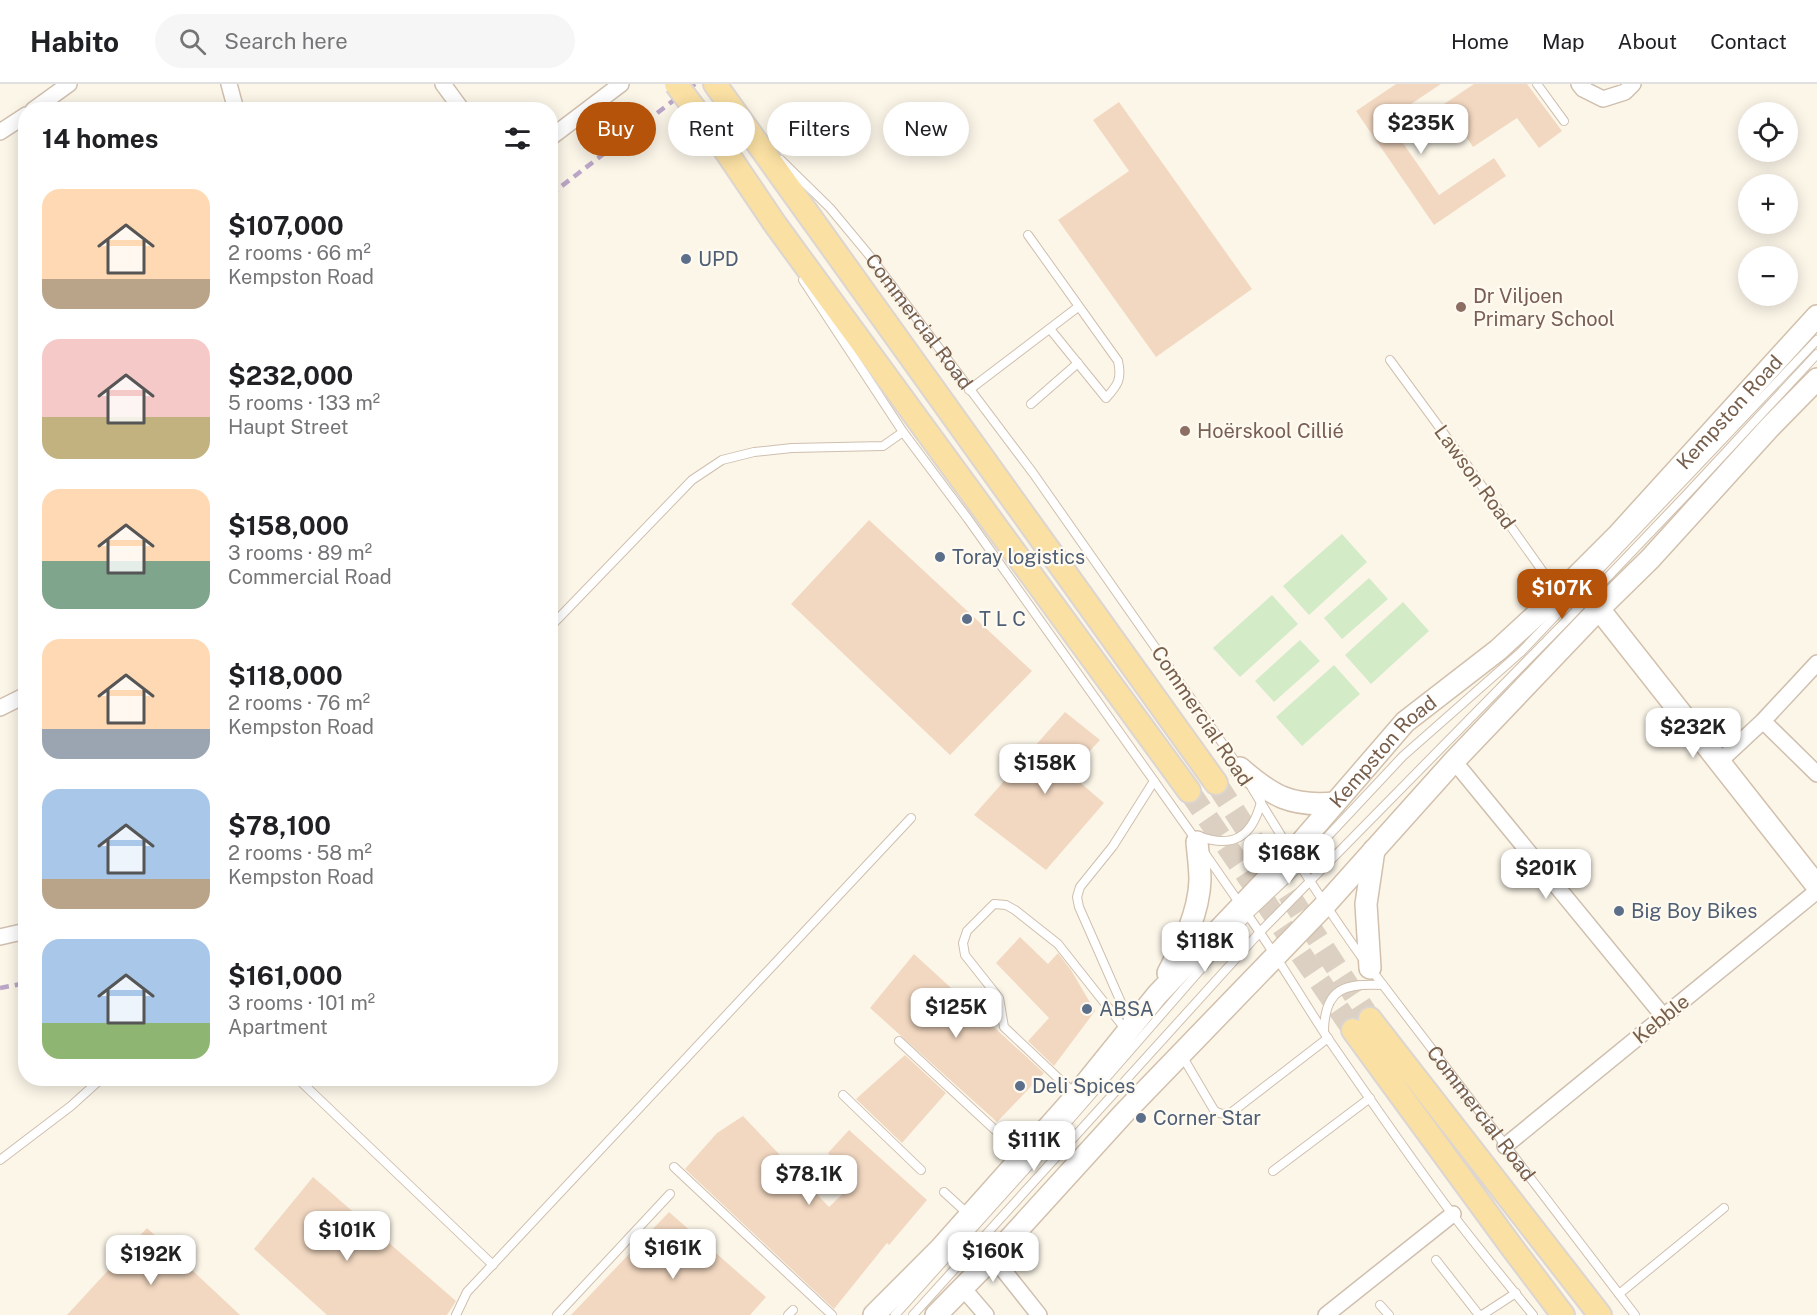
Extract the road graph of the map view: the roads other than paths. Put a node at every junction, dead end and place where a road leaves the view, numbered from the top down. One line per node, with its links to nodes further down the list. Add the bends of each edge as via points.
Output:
1 (69, 84): 10 (street)
2 (229, 84): 11 (street)
3 (443, 84): 12 (street)
4 (621, 84): 17 (street)
5 (676, 84): 20 (main road, bridge)
6 (716, 84): 13 (main road, Commercial Road)
7 (1537, 84): 15 (lane)
8 (1579, 84): 9 (street, via 1603,99 1625,92)
9 (1633, 84)
10 (44, 102)
11 (234, 102)
12 (456, 102)
13 (729, 102)
14 (18, 120): 16 (street)
15 (1564, 121)
16 (0, 132)
17 (558, 132)
18 (755, 135): 32 (lane, Commercial Road, via 830,208)
19 (755, 139): 47 (main road, Commercial Road)
20 (775, 224): 22 (lane); 48 (main road)
21 (1029, 235): 24 (lane)
22 (795, 266)
23 (800, 276): 34 (lane)
24 (1078, 307): 26 (lane); 30 (lane, via 1118,361 1116,387 1106,398)
25 (1817, 316): 35 (main road, Kempston Road, via 1617,536)
26 (1050, 329): 30 (lane); 32 (lane)
27 (1817, 340): 54 (lane, via 1521,652 1403,756)
28 (1817, 354): 55 (lane, via 1672,511)
29 (1390, 360): 35 (lane, Lawson Road)
30 (1078, 363): 33 (lane)
31 (1817, 379): 36 (main road, Kempston Road)
32 (969, 390): 44 (lane, Commercial Road, via 1033,473)
33 (1031, 404)
34 (903, 432): 37 (lane, via 883,446 792,448 722,460 692,480); 46 (lane)
35 (1559, 594): 50 (main road, Kempston Road, via 1498,650 1405,722)
36 (1599, 609): 42 (main road, Kempston Road); 43 (main road)
37 (558, 619)
38 (1817, 663): 41 (street)
39 (18, 699): 40 (street)
40 (0, 708)
41 (1763, 721): 43 (street); 45 (street)
42 (1454, 761): 53 (main road, Kempston Road); 66 (street)
43 (1720, 761): 56 (main road)
44 (1240, 768): 49 (lane, Commercial Road); 50 (main road, via 1262,787 1287,800)
45 (1817, 774)
46 (1154, 781): 52 (lane); 67 (lane, via 1113,846 1080,887 1077,897)
47 (1216, 783)
48 (1190, 791)
49 (1261, 802): 52 (lane, via 1252,825 1238,839); 54 (lane, Commercial Road)
50 (1335, 803): 54 (main road, Kempston Road)
51 (911, 818): 89 (lane)
52 (1194, 838): 59 (lane); 65 (main road, via 1200,880 1198,897 1184,942)
53 (1374, 850): 58 (main road, Kempston Road); 64 (main road, via 1366,904)
54 (1296, 860): 55 (lane, Commercial Road); 59 (main road, Kempston Road)
55 (1310, 882): 58 (lane, Commercial Road); 60 (lane)
56 (1817, 886)
57 (1817, 891): 66 (street, Kebble)
58 (1325, 905): 63 (main road, Kempston Road); 64 (lane, Commercial Road)
59 (1245, 911): 60 (lane); 65 (main road, Kempston Road); 98 (lane, via 1045,1148)
60 (1260, 932): 63 (lane); 99 (lane)
61 (18, 933): 62 (street)
62 (0, 937)
63 (1275, 954): 68 (lane); 70 (main road, Kempston Road)
64 (1376, 977): 68 (lane, via 1334,994 1325,1010); 76 (lane, Commercial Road)
65 (1157, 995): 67 (main road, Kempston Road)
66 (1664, 1017): 76 (street, Kebble)
67 (1129, 1029): 73 (main road, Kempston Road); 73 (lane, via 1058,944 1016,910 994,904 967,931 965,955 999,998 1004,1027)
68 (1326, 1035): 70 (lane, via 1232,1112 1224,1114 1214,1110); 75 (lane)
69 (899, 1041): 77 (lane)
70 (1181, 1054): 87 (main road, Kempston Road)
71 (93, 1086): 78 (lane)
72 (305, 1086): 89 (lane)
73 (1076, 1094): 77 (main road, Kempston Road)
74 (843, 1095): 80 (lane)
75 (1370, 1098): 81 (lane); 85 (lane)
76 (1505, 1146): 92 (lane, Commercial Road)
77 (1023, 1156): 86 (main road, Kempston Road)
78 (0, 1160)
79 (674, 1167): 96 (lane)
80 (921, 1170)
81 (1273, 1171)
82 (944, 1192): 86 (lane)
83 (670, 1194): 95 (lane)
84 (1724, 1208): 92 (lane)
85 (1453, 1214): 91 (lane); 103 (street)
86 (969, 1215): 97 (main road, Kempston Road)
87 (993, 1257): 90 (main road, Kempston Road); 102 (street)
88 (1436, 1260): 105 (lane)
89 (493, 1265): 94 (lane, via 467,1292)
90 (963, 1287): 100 (main road, Kempston Road); 101 (street)
91 (1516, 1293): 105 (lane); 106 (lane)
92 (1619, 1294): 109 (lane, Commercial Road)
93 (1380, 1305): 104 (lane)
94 (456, 1315)
95 (557, 1315)
96 (832, 1315)
97 (874, 1315)
98 (895, 1315)
99 (913, 1315)
100 (936, 1315)
101 (986, 1315)
102 (1039, 1315)
103 (1326, 1315)
104 (1389, 1315)
105 (1480, 1315)
106 (1533, 1315)
107 (1563, 1315): 108 (main road, Commercial Road, via 1511,1246 1362,1024)
108 (1600, 1315)
109 (1635, 1315)

